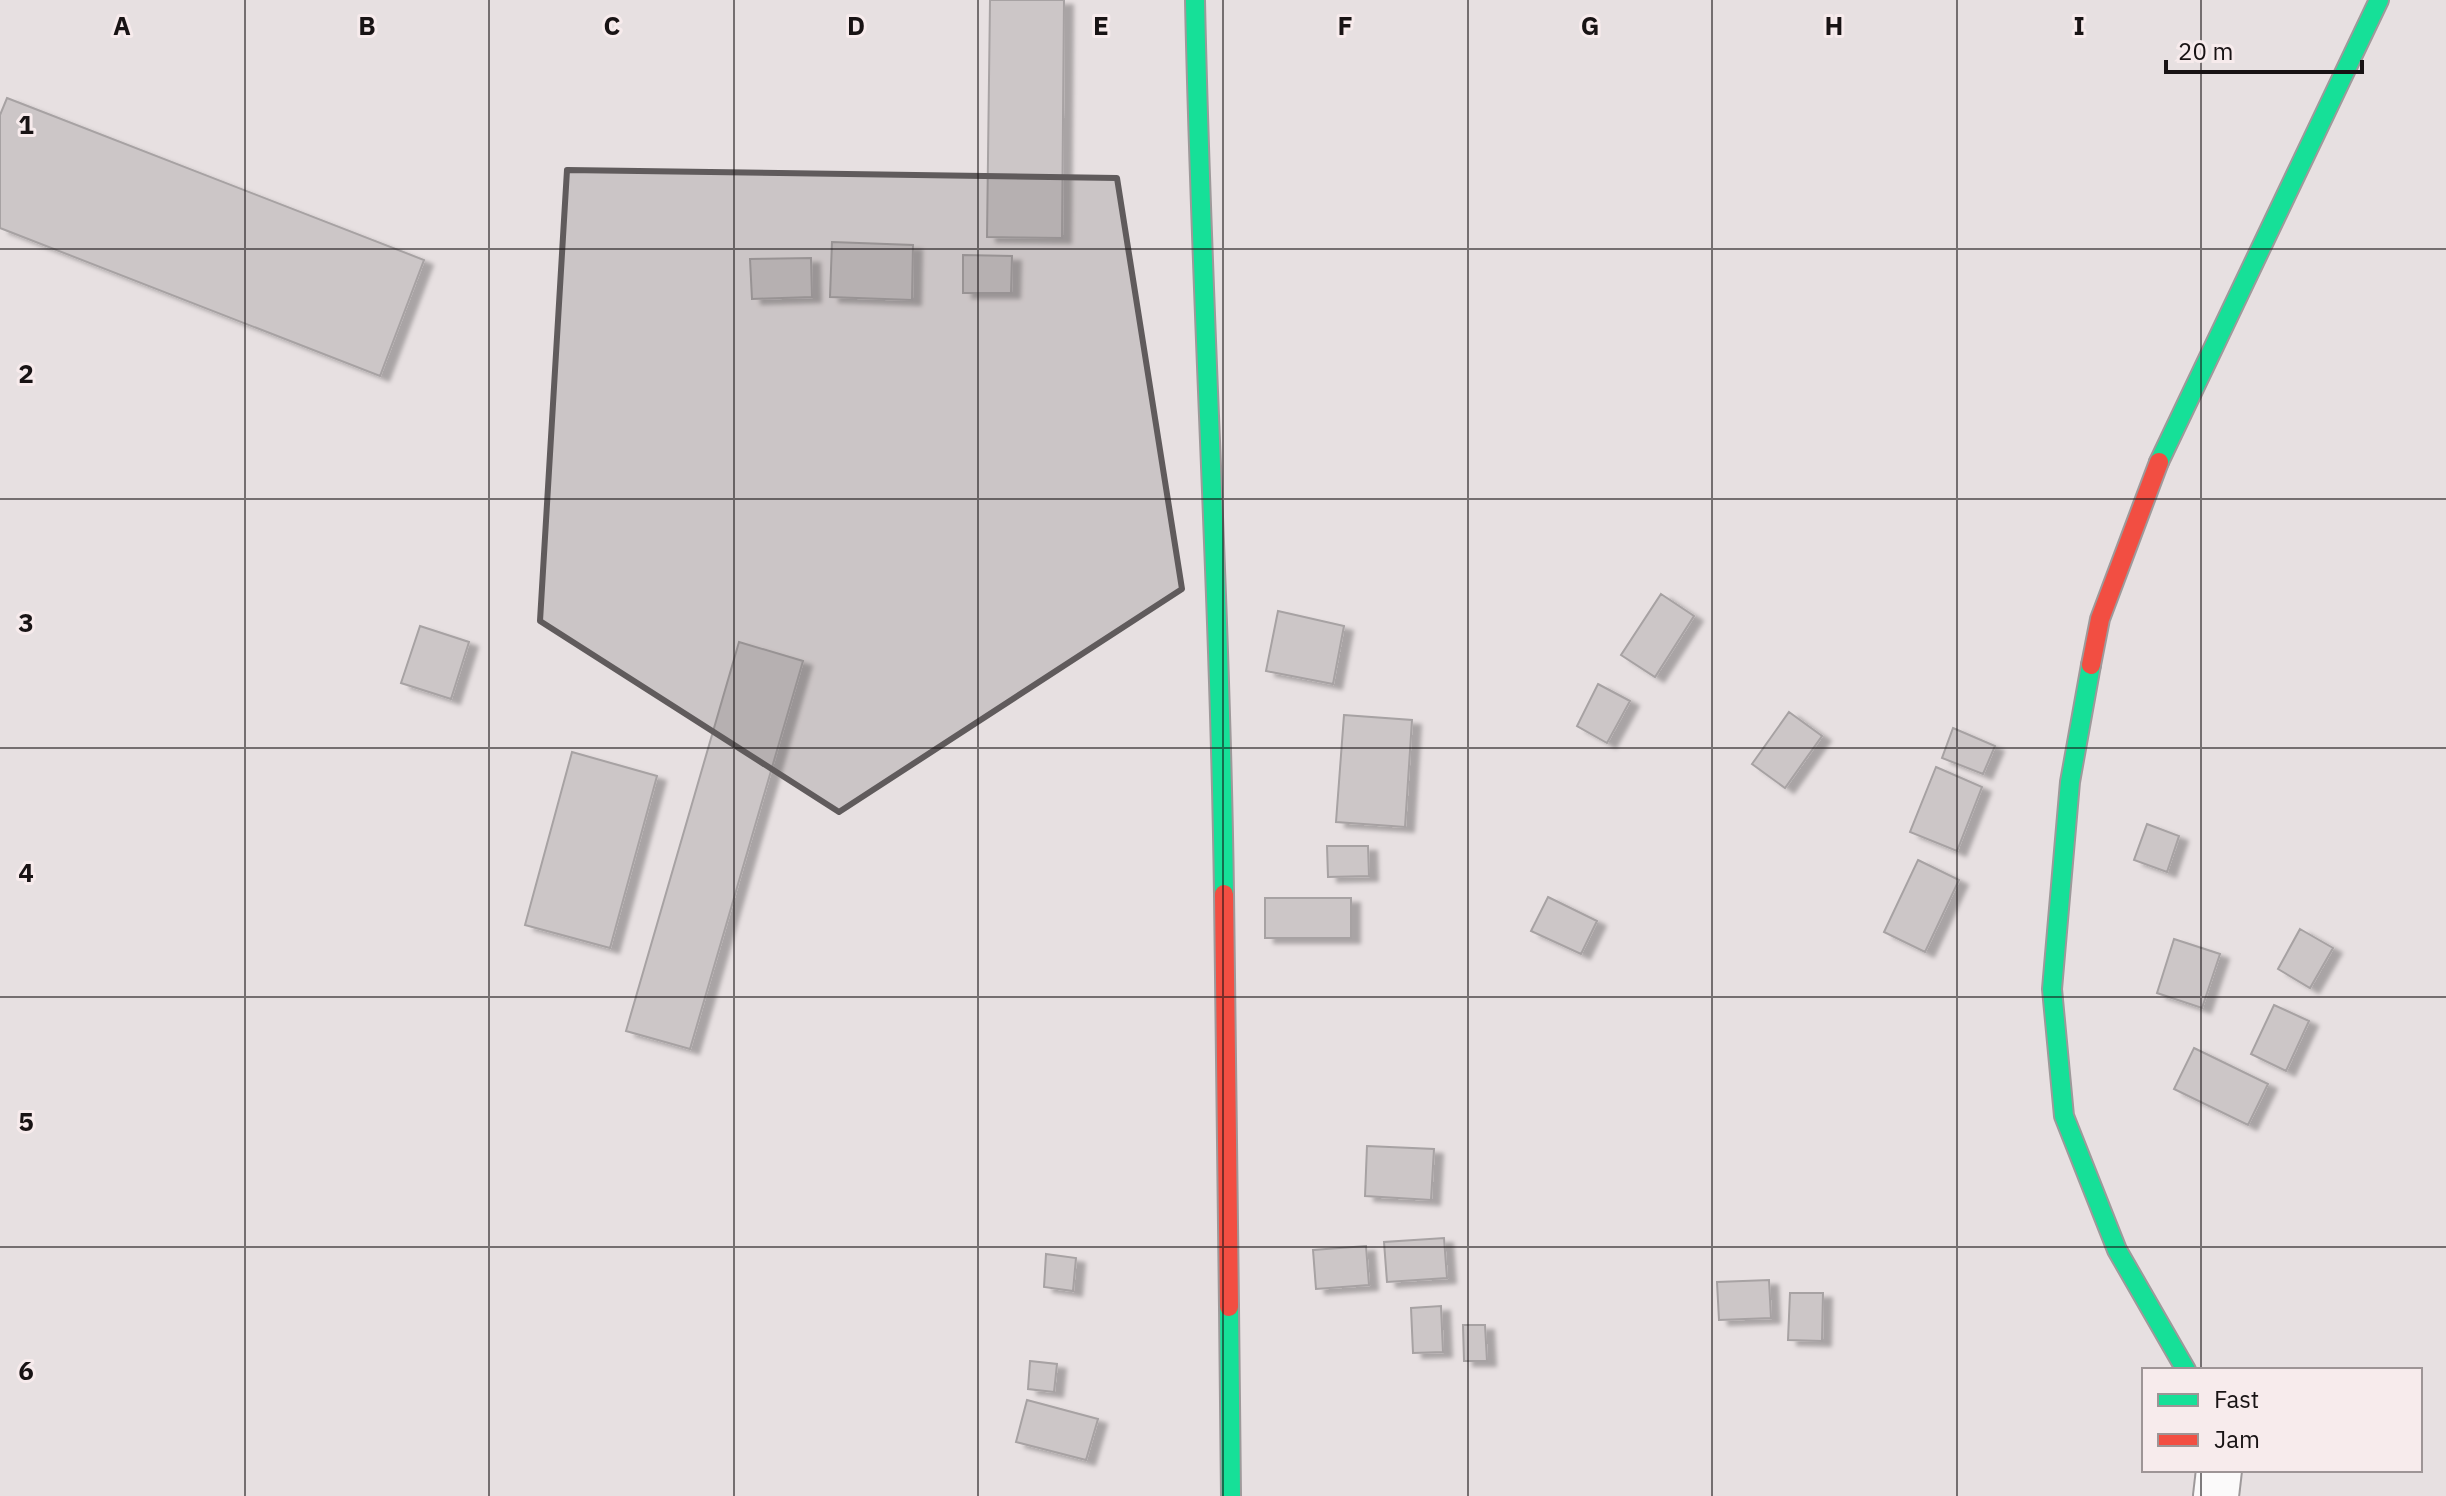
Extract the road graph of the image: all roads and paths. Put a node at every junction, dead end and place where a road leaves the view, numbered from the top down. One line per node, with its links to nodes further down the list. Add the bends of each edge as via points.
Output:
1 (1195, 0): 5 (street, via 1199,215 1221,668)
2 (2379, 0): 3 (street, via 2145,491 2100,619 2070,782 2052,989 2064,1116 2117,1250)
3 (2185, 1368)
4 (2219, 1472): 6 (street)
5 (1231, 1496)
6 (2216, 1496)

